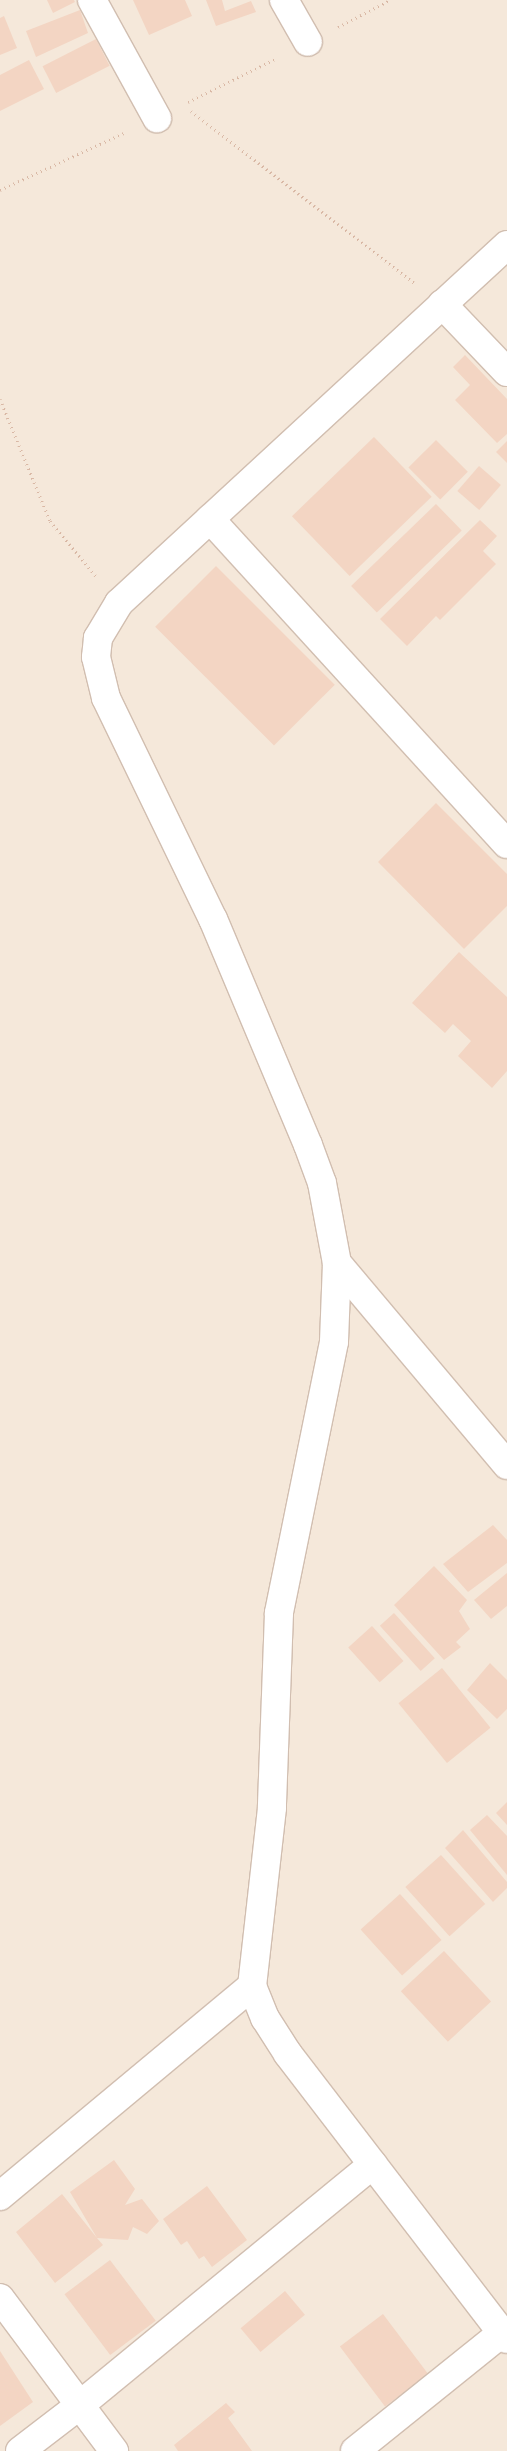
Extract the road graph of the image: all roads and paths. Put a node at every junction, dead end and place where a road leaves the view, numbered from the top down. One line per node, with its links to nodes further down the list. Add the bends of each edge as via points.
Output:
1 (92, 0): 5 (street)
2 (284, 0): 4 (street)
3 (390, 0): 4 (path)
4 (308, 42): 8 (path, via 183,105)
5 (157, 118): 6 (path)
6 (0, 190)
7 (507, 245): 8 (street)
8 (442, 304): 9 (street); 11 (street)
9 (507, 372)
10 (0, 398): 12 (path, via 50,521)
11 (210, 519): 12 (street); 13 (street)
12 (119, 603): 14 (street, via 98,638 96,657 102,684 213,919 262,1032 322,1183)
13 (507, 844)
14 (337, 1263): 15 (street); 16 (street, via 334,1342 280,1613 272,1818)
15 (507, 1466)
16 (252, 1986): 17 (street, via 265,2018 288,2054); 18 (street)
17 (372, 2164): 20 (street); 21 (street)
18 (0, 2196)
19 (0, 2298): 21 (street)
20 (505, 2336): 24 (street)
21 (80, 2405): 22 (street); 23 (street)
22 (20, 2451)
23 (114, 2451)
24 (355, 2451)

